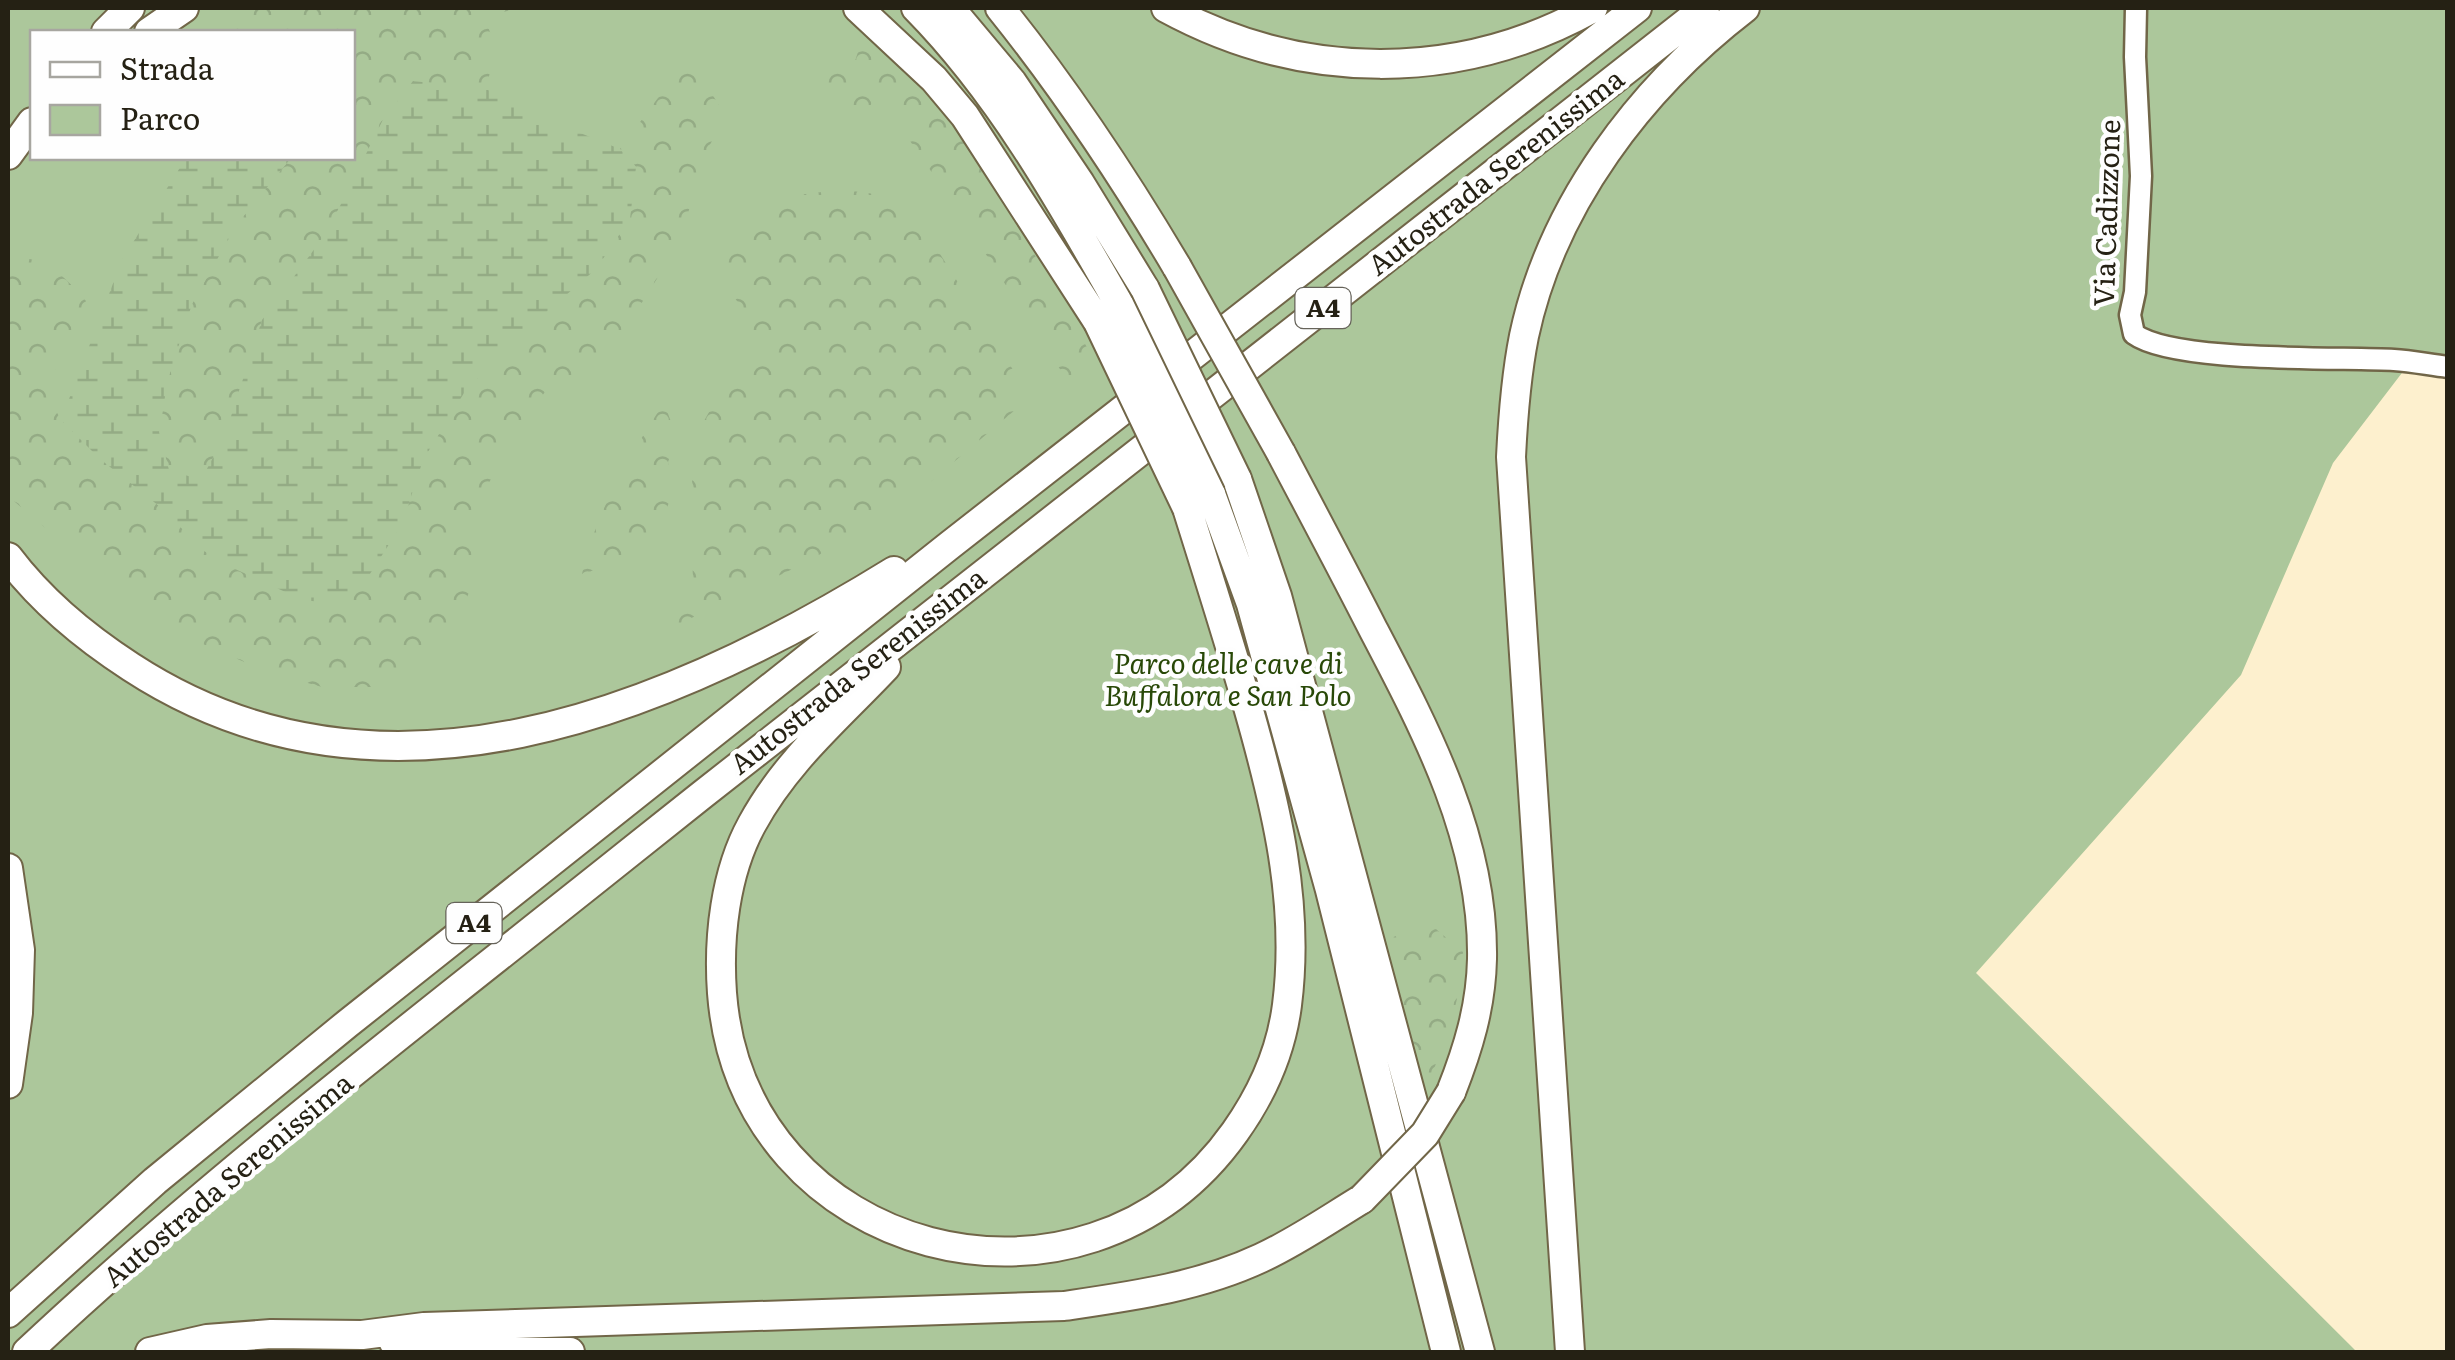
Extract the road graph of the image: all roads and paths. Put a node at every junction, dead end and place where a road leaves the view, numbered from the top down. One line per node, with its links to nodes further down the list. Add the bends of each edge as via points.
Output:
1 (130, 8): 13 (highway)
2 (184, 8): 14 (highway)
3 (858, 8): 18 (highway, via 934,78)
4 (916, 8): 18 (highway, via 992,100 1060,201)
5 (950, 8): 32 (highway, bridge, via 1012,82 1145,289 1236,480 1277,596)
6 (1000, 8): 27 (highway, bridge, via 1117,166 1177,267 1418,714 1460,816 1482,958 1470,1043 1450,1092 1425,1134 1362,1199 1262,1258 1203,1281 1084,1303 424,1327)
7 (1166, 8): 8 (highway, via 1254,44 1376,66 1500,48)
8 (1593, 8)
9 (1638, 8): 21 (highway, Autostrada Serenissima / A4)
10 (1705, 8): 23 (highway, Autostrada Serenissima / A4)
11 (1745, 8): 33 (highway, via 1669,74 1593,172 1542,277 1514,391 1511,457)
12 (2136, 8): 19 (street, Via Cadizzone, via 2142,176 2134,334 2146,342 2251,356)
13 (108, 30)
14 (151, 30)
15 (30, 125): 17 (highway)
16 (30, 139): 17 (highway)
17 (8, 158)
18 (1109, 314): 20 (highway, bridge)
19 (2448, 367)
20 (1199, 501): 23 (highway, via 1276,807 1288,886 1287,1008 1274,1062 1253,1106 1189,1182 1114,1229 1028,1251 935,1244 866,1219 830,1197 758,1111 742,1081 723,1009 727,897 749,828 796,759); 31 (highway, via 1251,604)
21 (950, 546): 22 (highway, via 691,681 558,724 409,747 312,740 189,700 77,630); 26 (highway, Autostrada Serenissima / A4, via 155,1180)
22 (8, 557)
23 (940, 606): 28 (highway, Autostrada Serenissima / A4, via 372,1058)
24 (8, 868): 25 (highway, via 20,950)
25 (8, 1084)
26 (8, 1312)
27 (362, 1335): 29 (highway, via 208,1338); 30 (highway, via 424,1346)
28 (26, 1352)
29 (150, 1352)
30 (570, 1352)
31 (1446, 1352)
32 (1480, 1352)
33 (1570, 1352)

